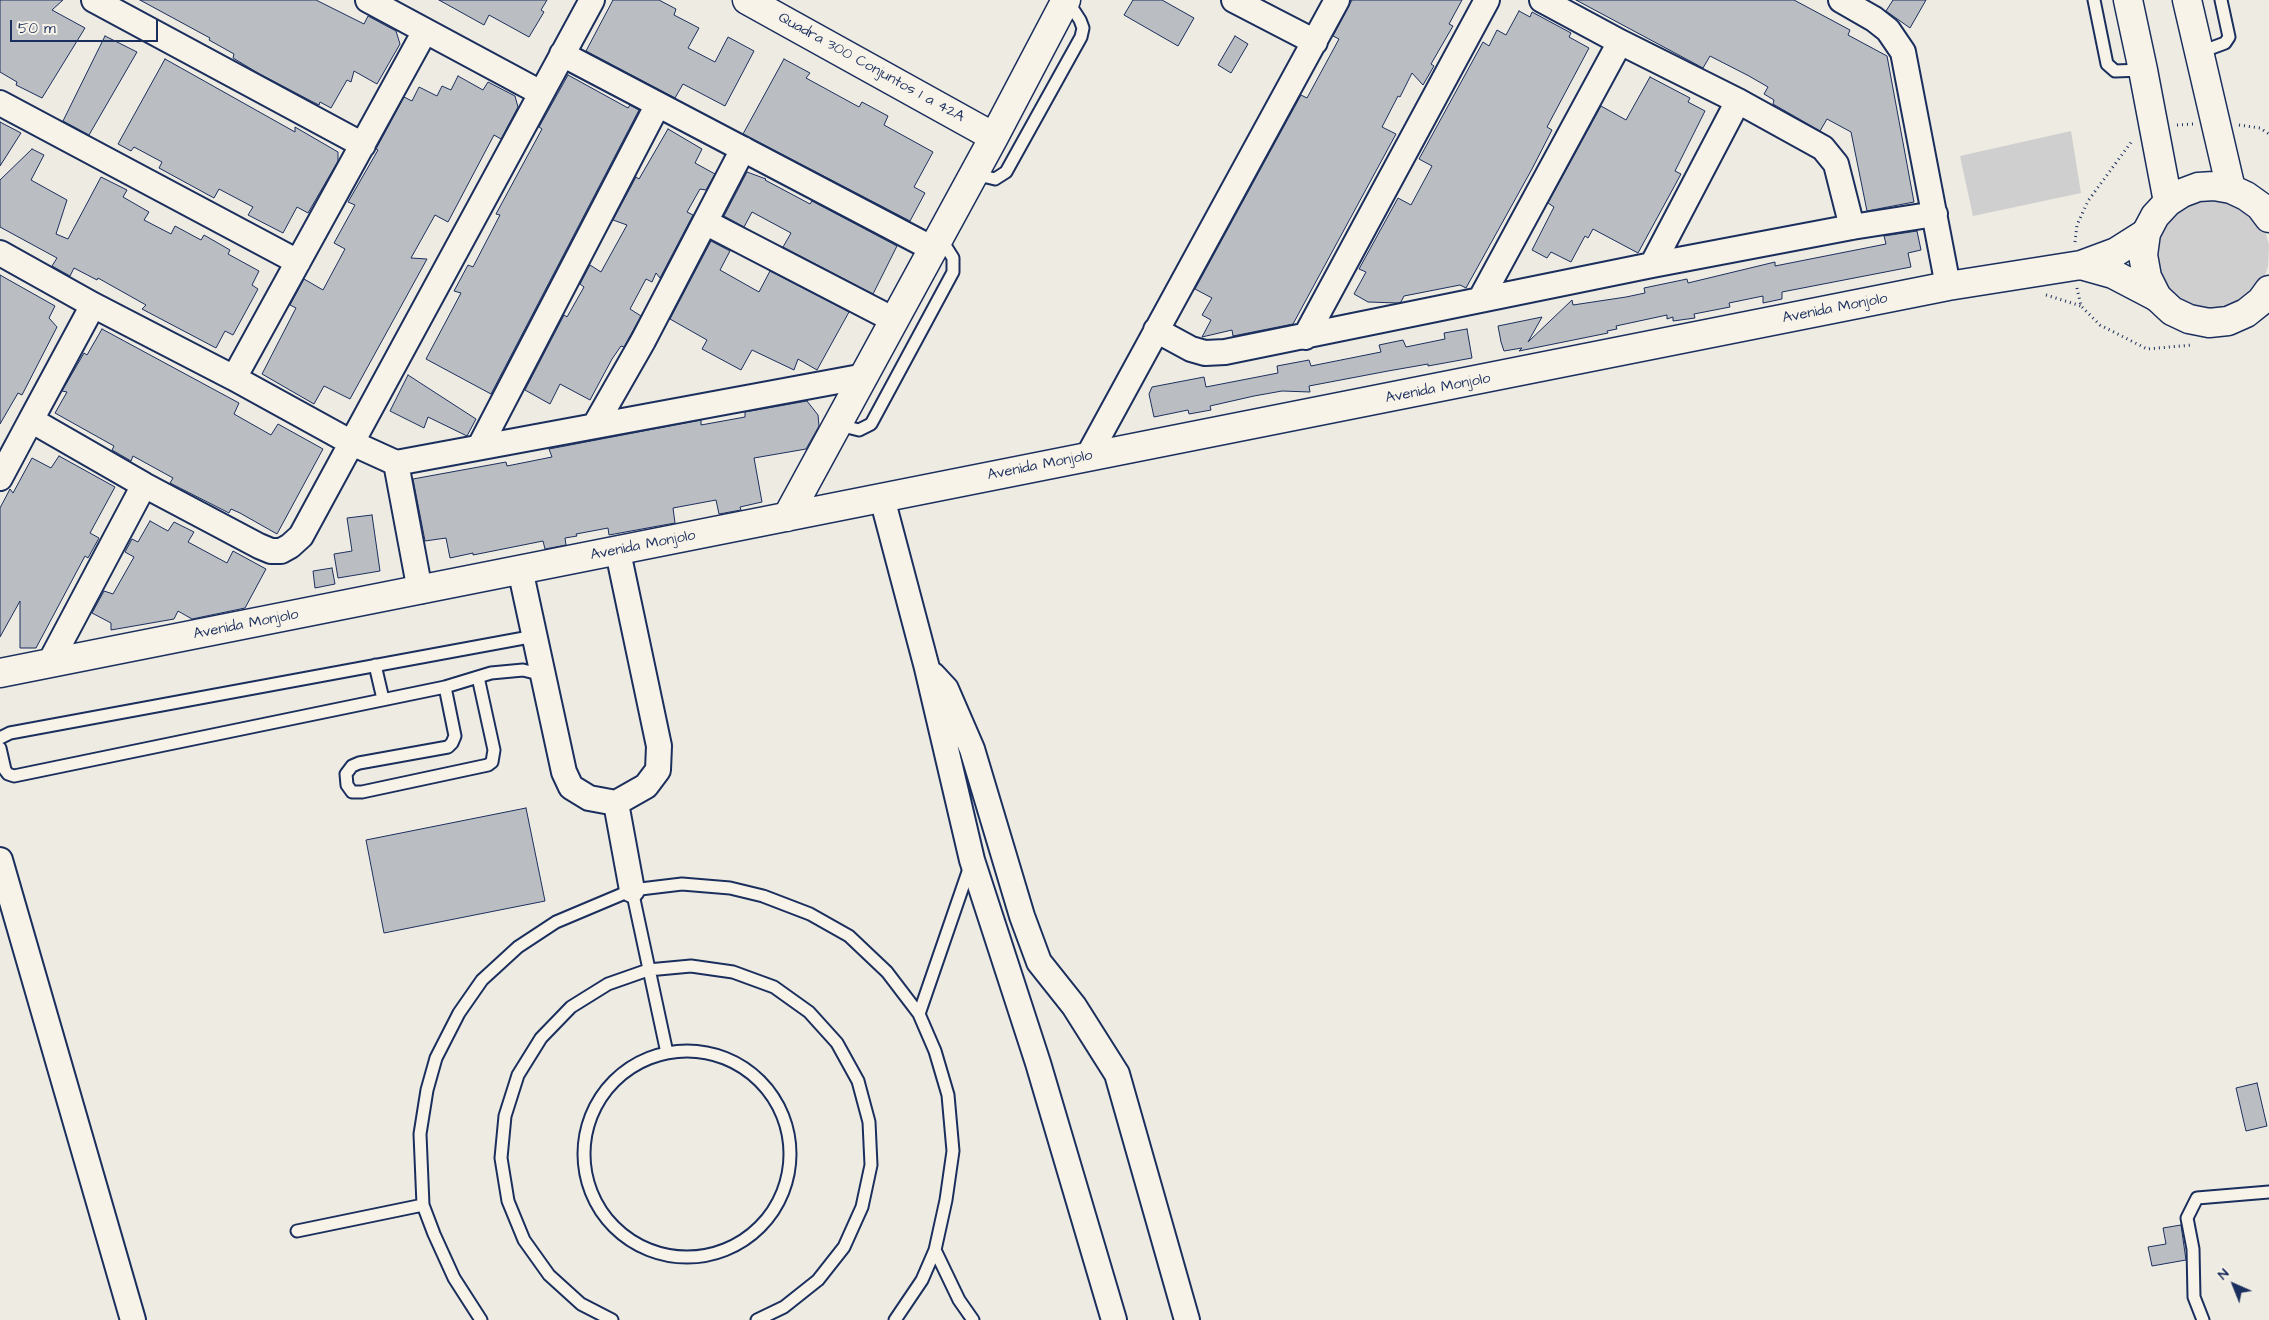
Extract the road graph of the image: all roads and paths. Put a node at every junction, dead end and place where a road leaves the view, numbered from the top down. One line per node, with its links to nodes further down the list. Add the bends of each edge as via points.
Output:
1 (94, 0): 26 (street)
2 (368, 0): 15 (street)
3 (592, 0): 19 (street)
4 (747, 0): 25 (street, Quadra 300 Conjuntos 1 a 42A)
5 (1067, 0): 25 (street); 28 (lane, via 1080,20 1083,28 1081,37 1006,172 995,179)
6 (1234, 0): 16 (street)
7 (1338, 0): 16 (street)
8 (1487, 0): 48 (street)
9 (1542, 0): 17 (street)
10 (2094, 0): 20 (lane, via 2107,64 2115,71)
11 (2128, 0): 20 (street)
12 (2187, 0): 18 (street)
13 (2221, 0): 18 (lane, via 2229,37 2224,43)
14 (1847, 1): 31 (street, via 1888,30 1903,52)
15 (425, 31): 21 (street); 26 (street)
16 (1315, 42): 47 (street)
17 (1620, 42): 22 (street); 44 (street)
18 (2198, 53): 29 (street)
19 (562, 54): 21 (street); 24 (street)
20 (2143, 70): 30 (street)
21 (541, 93): 54 (street)
22 (1738, 101): 34 (street, via 1823,148 1831,156 1836,164); 39 (street)
23 (0, 103): 38 (street)
24 (657, 106): 27 (street); 55 (street)
25 (994, 137): 28 (street)
26 (363, 145): 38 (street)
27 (743, 150): 33 (street); 36 (street)
28 (974, 174): 36 (street)
29 (2230, 189): 30 (street, via 2198,187 2182,192); 32 (street, via 2260,206)
30 (2168, 202): 35 (street)
31 (1935, 214): 34 (street); 41 (street)
32 (2269, 218)
33 (705, 222): 46 (street); 52 (street)
34 (1852, 227): 39 (street)
35 (2146, 233): 40 (street, Avenida Monjolo, via 2116,252); 43 (street, via 2144,263 2147,278)
36 (936, 243): 46 (street); 53 (lane, via 953,258 953,272 871,424 859,430)
37 (0, 253): 45 (street)
38 (298, 262): 50 (street)
39 (1652, 265): 44 (street)
40 (2081, 265): 41 (street, Avenida Monjolo); 43 (street, Avenida Monjolo, via 2113,274)
41 (1948, 286): 56 (street, Avenida Monjolo)
42 (2269, 290): 43 (street, via 2246,313 2228,321 2208,323 2172,311)
43 (2157, 297)
44 (1480, 300): 48 (street)
45 (93, 305): 50 (street); 51 (street)
46 (894, 320): 49 (street)
47 (1156, 330): 48 (street, via 1205,353); 56 (street)
48 (1305, 337)
49 (865, 376): 52 (street); 53 (street)
50 (234, 378): 54 (street)
51 (31, 420): 58 (street); 59 (street)
52 (595, 425): 55 (street)
53 (839, 425): 61 (street)
54 (352, 443): 57 (street); 59 (street, via 301,536 281,551 259,546)
55 (480, 446): 57 (street)
56 (1088, 456): 60 (street, Avenida Monjolo)
57 (396, 463): 64 (street)
58 (0, 478)
59 (144, 485): 66 (street)
60 (882, 498): 61 (street, Avenida Monjolo); 68 (street)
61 (788, 517): 62 (street, Avenida Monjolo)
62 (618, 552): 63 (street, Avenida Monjolo); 76 (street, via 659,746 658,770 646,786)
63 (520, 569): 64 (street, Avenida Monjolo); 65 (street)
64 (420, 591): 66 (street, Avenida Monjolo)
65 (534, 636): 67 (lane); 70 (street)
66 (49, 664): 69 (street, Avenida Monjolo)
67 (375, 664): 73 (lane); 74 (lane)
68 (927, 668): 78 (street); 94 (street, via 946,689 972,750 1039,962 1074,1006 1117,1074)
69 (0, 673)
70 (543, 674): 71 (lane, via 505,670); 76 (street, via 564,772 572,787 588,798)
71 (478, 677): 72 (lane); 72 (lane, via 494,750 492,762 439,776 352,792 345,779 352,766 452,744 455,736)
72 (445, 686): 73 (lane)
73 (383, 699): 75 (lane, via 14,776 5,770)
74 (0, 738)
75 (0, 748)
76 (616, 803): 79 (street)
77 (0, 860): 87 (street)
78 (972, 860): 81 (lane); 93 (street, via 1038,1063)
79 (632, 890): 80 (lane); 81 (lane, via 682,884 730,888 763,896 810,914 849,936 887,972); 84 (lane, via 556,922 518,947 482,980 458,1013 436,1058 427,1090 420,1134)
80 (648, 970): 82 (lane); 89 (lane, via 608,984 571,1007 541,1038 518,1074 505,1116 501,1158 508,1201 524,1240 549,1275 581,1304); 90 (lane, via 691,966 734,972 774,988 814,1018 837,1043 858,1081 869,1122 871,1165 862,1207 844,1247 818,1280 784,1307)
81 (919, 1014): 86 (lane, via 935,1051 948,1096 953,1151)
82 (667, 1053): 82 (lane, via 640,1062 616,1079 598,1103 587,1130 584,1159 589,1188 603,1214 623,1235 649,1250 677,1256 706,1255 734,1245 758,1228 776,1205 787,1177 790,1148 784,1119 771,1093 751,1072 725,1058 697,1051)
83 (2269, 1192): 95 (lane, via 2197,1198 2187,1218 2193,1249 2194,1296)
84 (423, 1205): 85 (lane); 88 (lane, via 454,1278)
85 (297, 1231)
86 (935, 1250): 91 (lane, via 922,1280); 92 (lane, via 959,1300)
87 (133, 1320)
88 (481, 1320)
89 (612, 1320)
90 (757, 1320)
91 (895, 1320)
92 (973, 1320)
93 (1114, 1320)
94 (1187, 1320)
95 (2203, 1320)

